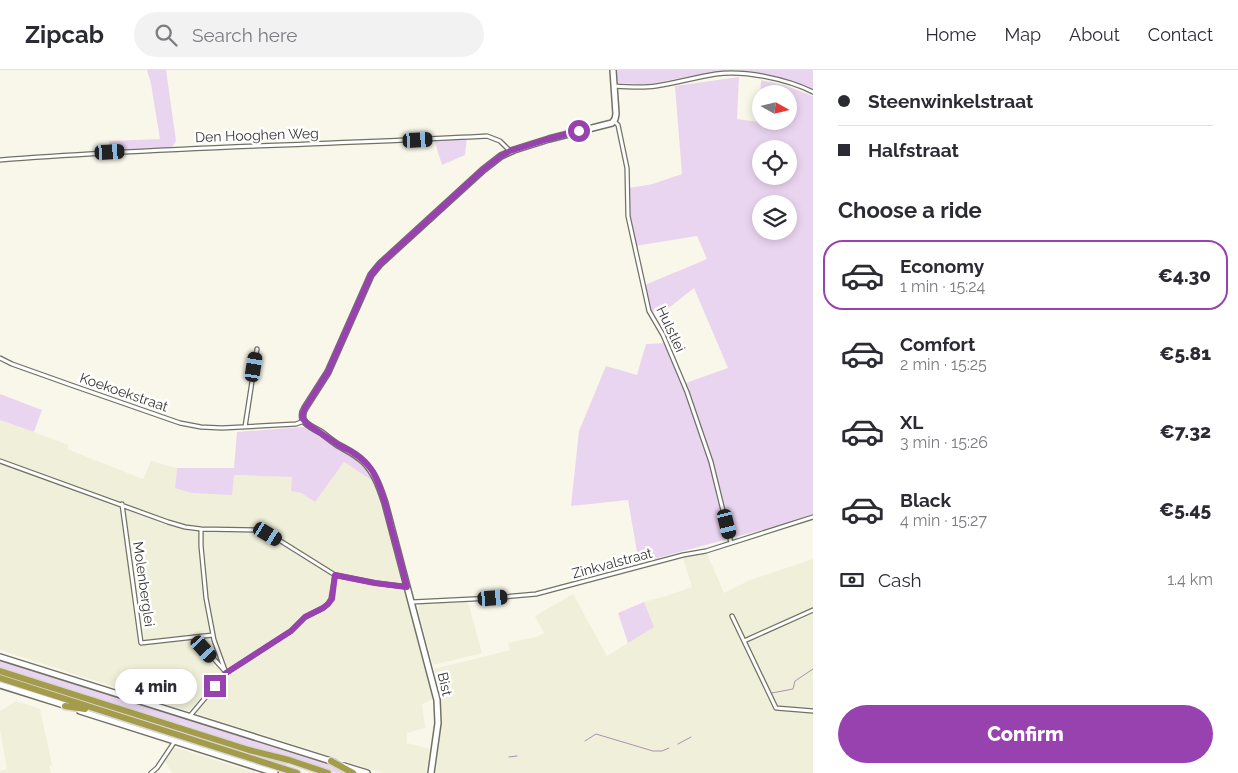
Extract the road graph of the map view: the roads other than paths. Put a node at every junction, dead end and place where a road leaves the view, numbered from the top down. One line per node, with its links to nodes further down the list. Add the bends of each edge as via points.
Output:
1 (613, 70): 2 (street)
2 (614, 86): 3 (street, via 658,86 736,72 780,80); 4 (street)
3 (813, 92)
4 (614, 121): 5 (street); 15 (street, Hulstlei, via 618,125 627,168 628,216 649,312 663,335 687,392 711,462)
5 (510, 151): 6 (street, Den Hooghen Weg, via 487,136 86,153); 9 (street, via 488,166 371,275 328,372 305,408)
6 (0, 160)
7 (257, 349): 10 (street)
8 (0, 358): 10 (street, Koekoekstraat, via 176,422 211,428)
9 (305, 421): 10 (street, Koekoekstraat); 17 (street, Bist, via 360,458 372,471 385,503)
10 (245, 427)
11 (0, 461): 12 (street)
12 (122, 504): 14 (street, via 168,522); 22 (street, Molenberglei, via 141,643)
13 (813, 517): 15 (street, Zinkvalstraat)
14 (201, 529): 16 (street, via 263,530); 21 (street, via 206,598)
15 (732, 543): 18 (street, Zinkvalstraat, via 536,594)
16 (335, 575): 17 (street); 26 (street, via 332,599 328,604)
17 (407, 587): 18 (street, Bist)
18 (412, 602): 41 (street, Bist, via 437,700 438,723)
19 (813, 610): 23 (street)
20 (732, 616): 23 (street)
21 (213, 635): 22 (street, Molenberglei); 26 (street)
22 (194, 637): 26 (street)
23 (744, 641): 31 (street, via 776,708)
24 (0, 657): 32 (street)
25 (0, 670): 38 (highway)
26 (226, 673): 32 (street)
27 (0, 678): 30 (highway)
28 (0, 685): 29 (street)
29 (65, 706): 30 (highway); 33 (street)
30 (104, 711): 37 (highway)
31 (813, 711)
32 (189, 717): 34 (street)
33 (175, 741): 35 (street); 36 (street)
34 (330, 761): 39 (highway); 40 (street)
35 (151, 773)
36 (275, 773)
37 (297, 773)
38 (328, 773)
39 (353, 773)
40 (367, 773)
41 (432, 773)

